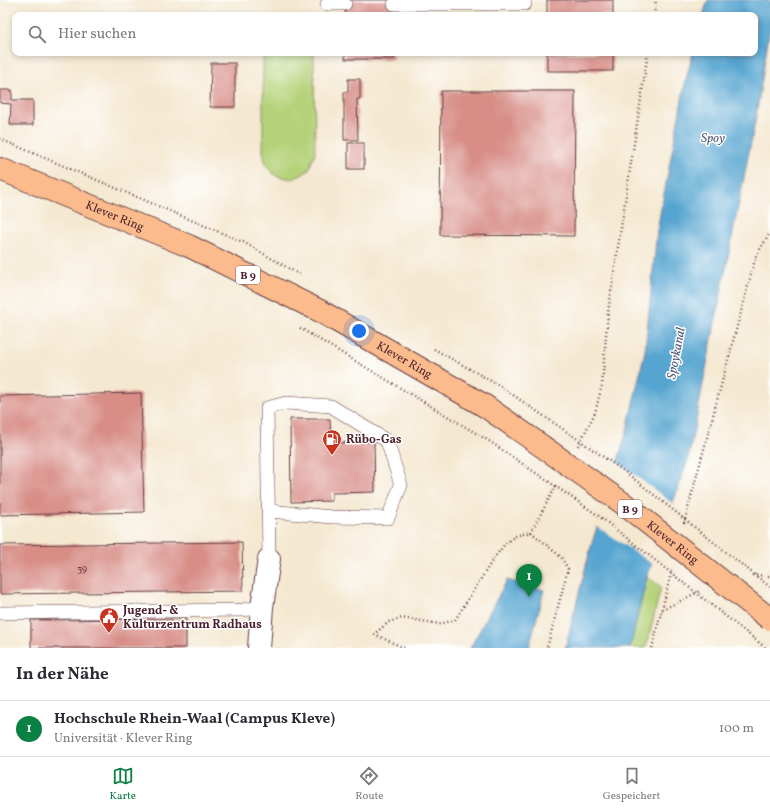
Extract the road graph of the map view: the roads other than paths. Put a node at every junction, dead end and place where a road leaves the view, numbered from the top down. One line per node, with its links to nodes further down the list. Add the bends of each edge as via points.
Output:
1 (525, 0): 4 (lane, via 525,4)
2 (327, 4): 3 (lane)
3 (345, 4)
4 (394, 4)
5 (0, 169): 10 (main road, Klever Ring / B 9, bridge, via 189,246 320,311 485,406 624,504)
6 (269, 511): 6 (lane, via 267,408 286,403 331,406 387,441 401,485 388,518 332,517); 7 (lane)
7 (269, 559): 8 (street)
8 (262, 607): 9 (lane, via 243,610); 11 (street)
9 (0, 613)
10 (770, 619)
11 (258, 648)

